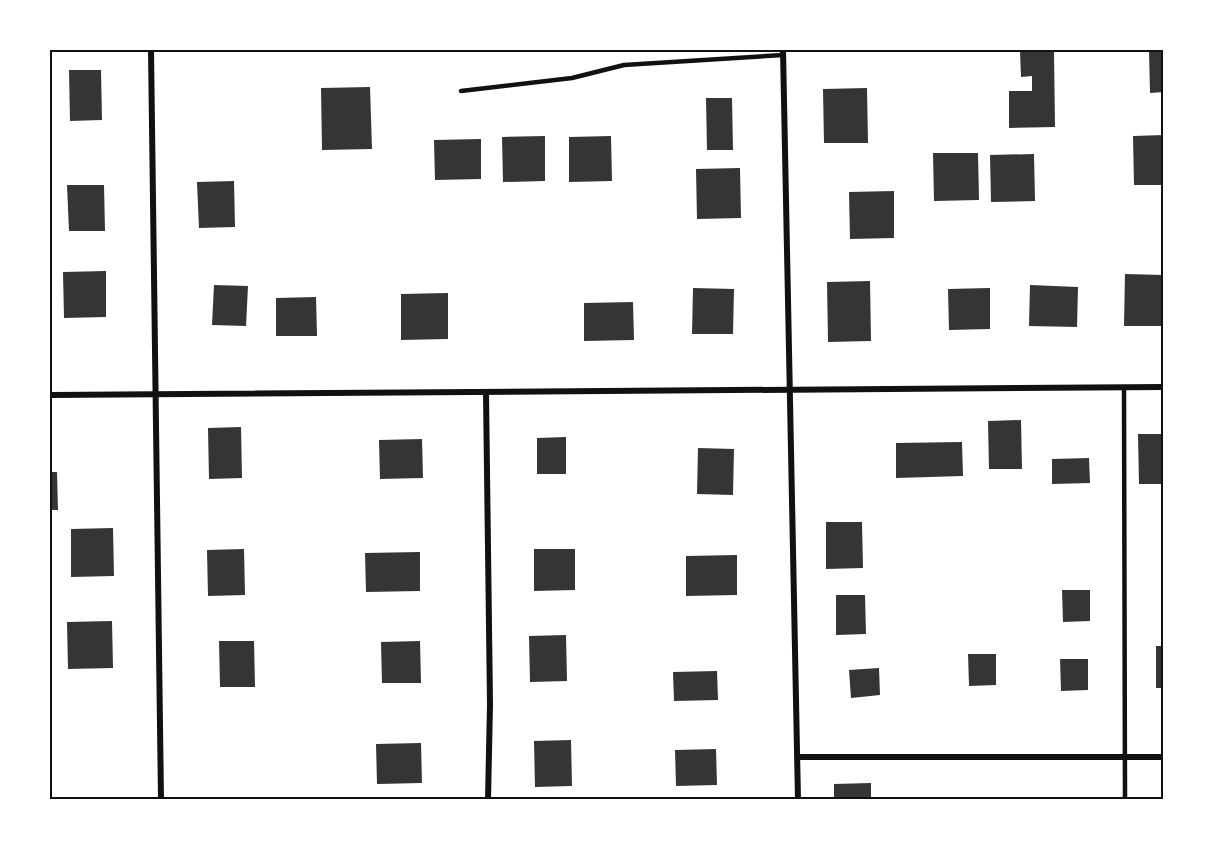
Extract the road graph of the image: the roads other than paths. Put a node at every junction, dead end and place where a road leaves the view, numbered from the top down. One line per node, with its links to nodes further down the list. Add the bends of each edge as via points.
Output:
1 (151, 50): 7 (street)
2 (783, 52): 3 (lane, via 624,65 572,78); 5 (street)
3 (461, 91)
4 (1164, 387): 6 (street)
5 (788, 388): 6 (street); 8 (street); 10 (street)
6 (1124, 388): 11 (lane)
7 (156, 392): 8 (street); 9 (street); 13 (street)
8 (486, 393): 14 (street)
9 (50, 395)
10 (798, 757): 11 (street); 15 (street)
11 (1124, 757): 12 (street); 16 (lane)
12 (1164, 757)
13 (161, 800)
14 (488, 800)
15 (798, 800)
16 (1125, 800)

